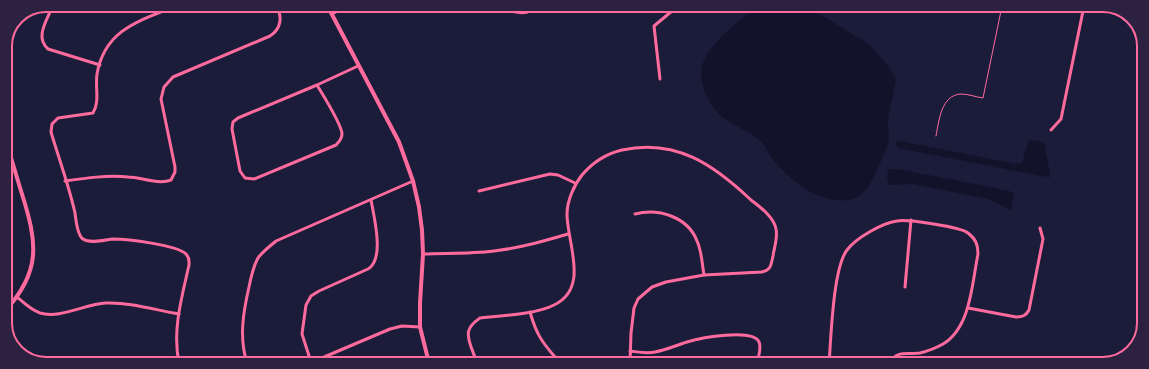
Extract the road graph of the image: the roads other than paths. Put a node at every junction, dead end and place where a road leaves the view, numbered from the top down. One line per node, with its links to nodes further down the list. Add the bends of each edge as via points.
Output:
1 (50, 12): 8 (street, via 42,35 43,45 48,49)
2 (162, 12): 8 (street, via 123,30 108,46)
3 (279, 12): 14 (street, via 279,27 270,36 173,77 164,86 161,100 175,167 171,180 162,182 112,176)
4 (336, 12): 7 (street)
5 (671, 12): 10 (street, via 654,26)
6 (1083, 12): 12 (street, via 1061,119)
7 (332, 14): 9 (street)
8 (100, 65): 14 (street, via 96,82 97,103 93,113 58,118 52,124 51,132)
9 (358, 66): 11 (street); 15 (street, via 399,142)
10 (660, 79)
11 (317, 85): 11 (street, via 233,122 240,171 245,178 254,179 339,142 342,133)
12 (1051, 130)
13 (12, 161): 26 (street, via 34,239 31,267)
14 (65, 181): 30 (street, via 83,240 128,240 175,248 188,256 189,266)
15 (413, 181): 18 (street); 23 (street, via 419,207)
16 (575, 184): 17 (street, via 558,175 550,174); 22 (street, via 567,212); 24 (street, via 590,165 606,155 623,150 655,148 696,157 729,179 768,215 776,229 771,267 768,271)
17 (479, 191)
18 (371, 200): 34 (street, via 276,241 265,250 252,271 242,321); 35 (street, via 376,231 376,262 372,267 311,296 306,305 302,334)
19 (636, 214): 24 (street, via 657,211 670,215 692,231 700,249)
20 (912, 220): 25 (street); 28 (street, via 967,231 974,238 978,254); 42 (street, via 897,220 887,224 854,242 846,250 841,260 833,305)
21 (1040, 228): 28 (street, via 1043,239 1027,314 1016,317)
22 (568, 234): 23 (street, via 493,252); 29 (street, via 575,260 570,290 555,305)
23 (423, 254): 31 (street)
24 (704, 275): 32 (street, via 652,287 638,299 634,308)
25 (905, 287)
26 (17, 297): 27 (street); 30 (street, via 32,309 51,315 91,304 106,303 120,303)
27 (12, 303)
28 (968, 308): 43 (street, via 960,326 944,344 918,353 901,353)
29 (530, 312): 38 (street, via 480,318 473,323 468,337); 39 (street, via 540,340)
30 (179, 314): 33 (street, via 176,342)
31 (420, 327): 36 (street, via 402,326 390,329); 37 (street)
32 (630, 351): 40 (street); 41 (street, via 655,352 714,336 749,335 759,342)
33 (178, 357)
34 (245, 357)
35 (308, 357)
36 (324, 357)
37 (428, 357)
38 (476, 357)
39 (555, 357)
40 (630, 357)
41 (758, 357)
42 (829, 357)
43 (894, 357)

